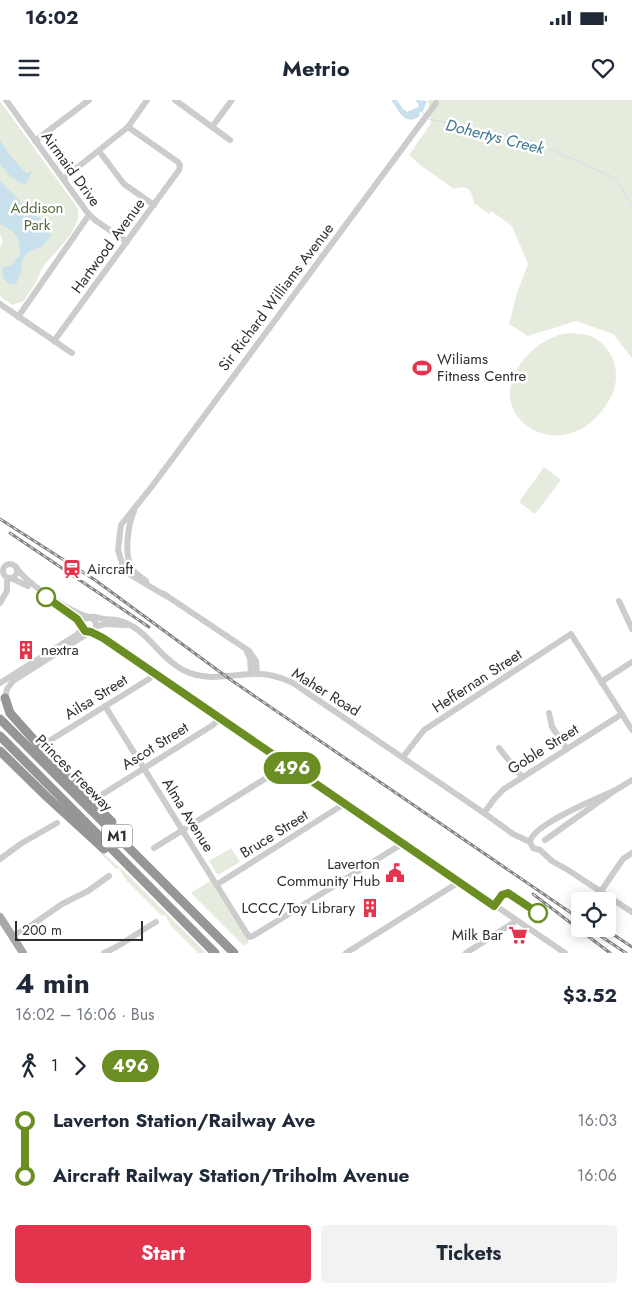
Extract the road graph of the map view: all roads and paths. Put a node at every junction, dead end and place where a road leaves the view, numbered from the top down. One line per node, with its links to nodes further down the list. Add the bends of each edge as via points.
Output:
1 (89, 100): 10 (street)
2 (147, 100): 8 (street)
3 (175, 100): 7 (street)
4 (232, 100): 7 (street)
5 (9, 101): 10 (street, Airmaid Drive)
6 (436, 103): 20 (street, Sir Richard Williams Avenue)
7 (212, 127): 9 (street)
8 (128, 128): 11 (street); 13 (street, Hartwood Avenue, via 180,165)
9 (230, 140)
10 (35, 141): 12 (street, Airmaid Drive)
11 (99, 151): 12 (street); 13 (street, via 124,184)
12 (63, 179): 14 (street, Airmaid Drive)
13 (154, 205): 15 (street, Hartwood Avenue)
14 (89, 215): 15 (street, Airmaid Drive); 17 (street)
15 (127, 242): 18 (street, Hartwood Avenue)
16 (0, 304): 17 (street)
17 (18, 316): 18 (street)
18 (54, 341): 19 (street)
19 (72, 353)
20 (137, 506): 21 (street, Sir Richard Williams Avenue, via 121,525); 22 (street, Sir Richard Williams Avenue, via 129,522)
21 (118, 545): 22 (street); 27 (street, Sir Richard Williams Avenue, via 127,572)
22 (128, 545): 27 (street, Sir Richard Williams Avenue, via 134,571)
23 (0, 561): 24 (street)
24 (13, 565): 25 (street, via 6,565); 26 (street, via 16,573); 30 (street, via 31,584)
25 (1, 570): 26 (street)
26 (9, 579): 29 (street); 31 (street, via 24,583 77,619)
27 (166, 596): 41 (street, Sir Richard Williams Avenue, via 249,651 254,657)
28 (619, 601): 34 (street)
29 (0, 603)
30 (89, 617): 31 (street); 32 (street); 33 (street, Maher Road, via 118,620)
31 (82, 626): 35 (street); 37 (street, via 78,634)
32 (97, 626): 33 (street); 35 (street); 36 (street)
33 (130, 626): 41 (street, Maher Road, via 165,658 197,675 216,678)
34 (632, 629)
35 (90, 632): 36 (street); 37 (street)
36 (118, 649): 40 (street)
37 (57, 650): 39 (street)
38 (632, 662): 42 (street)
39 (21, 672): 43 (street); 44 (street, via 10,684)
40 (154, 673): 45 (street, Ailsa Street); 48 (street)
41 (253, 673): 56 (street, Maher Road, via 297,685)
42 (601, 682): 47 (street); 56 (street, Heffernan Street, via 571,634 424,730)
43 (0, 683)
44 (5, 698): 84 (highway, via 10,713)
45 (105, 706): 52 (street, Ailsa Street); 58 (street, Alma Avenue)
46 (549, 713): 54 (street, via 552,726)
47 (622, 714): 50 (street); 54 (street, Goble Street)
48 (220, 718): 57 (street); 58 (street, Ascot Street)
49 (0, 719): 84 (highway, Princes Freeway / M1)
50 (632, 730)
51 (0, 736): 76 (highway, Princes Freeway / M1)
52 (49, 741)
53 (499, 748): 59 (street)
54 (567, 749): 59 (street, Goble Street)
55 (0, 751): 76 (highway, via 88,836)
56 (403, 757): 64 (street, Maher Road)
57 (286, 764): 63 (street); 66 (street)
58 (144, 768): 62 (street, Ascot Street); 66 (street, Alma Avenue)
59 (522, 777): 64 (street, Goble Street, via 495,798)
60 (632, 780): 61 (street)
61 (614, 791): 67 (street, via 542,826); 68 (street)
62 (103, 794)
63 (344, 804): 69 (street); 78 (street, Bruce Street)
64 (484, 813): 67 (street, Maher Road, via 513,834)
65 (57, 823): 73 (street)
66 (183, 830): 70 (street); 78 (street, Alma Avenue)
67 (532, 838): 68 (street, via 540,834); 71 (street, via 533,848)
68 (544, 842): 71 (street); 74 (street, via 549,854)
69 (402, 844): 77 (street); 78 (street, Alma Avenue, via 249,937)
70 (154, 848)
71 (538, 849): 74 (street)
72 (632, 853): 79 (street, via 623,859)
73 (0, 859)
74 (568, 870): 79 (street)
75 (109, 876): 85 (street)
76 (141, 879): 88 (highway, Princes Freeway / M1)
77 (459, 882): 82 (street); 90 (street)
78 (216, 885)
79 (601, 891): 80 (street)
80 (632, 912)
81 (0, 917): 85 (main road)
82 (516, 921): 91 (street); 92 (street)
83 (156, 922): 87 (street)
84 (203, 922): 89 (highway, Princes Freeway / M1)
85 (12, 936): 86 (main road)
86 (22, 953)
87 (104, 953)
88 (215, 953)
89 (234, 953)
90 (346, 953)
91 (466, 953)
92 (565, 953)

